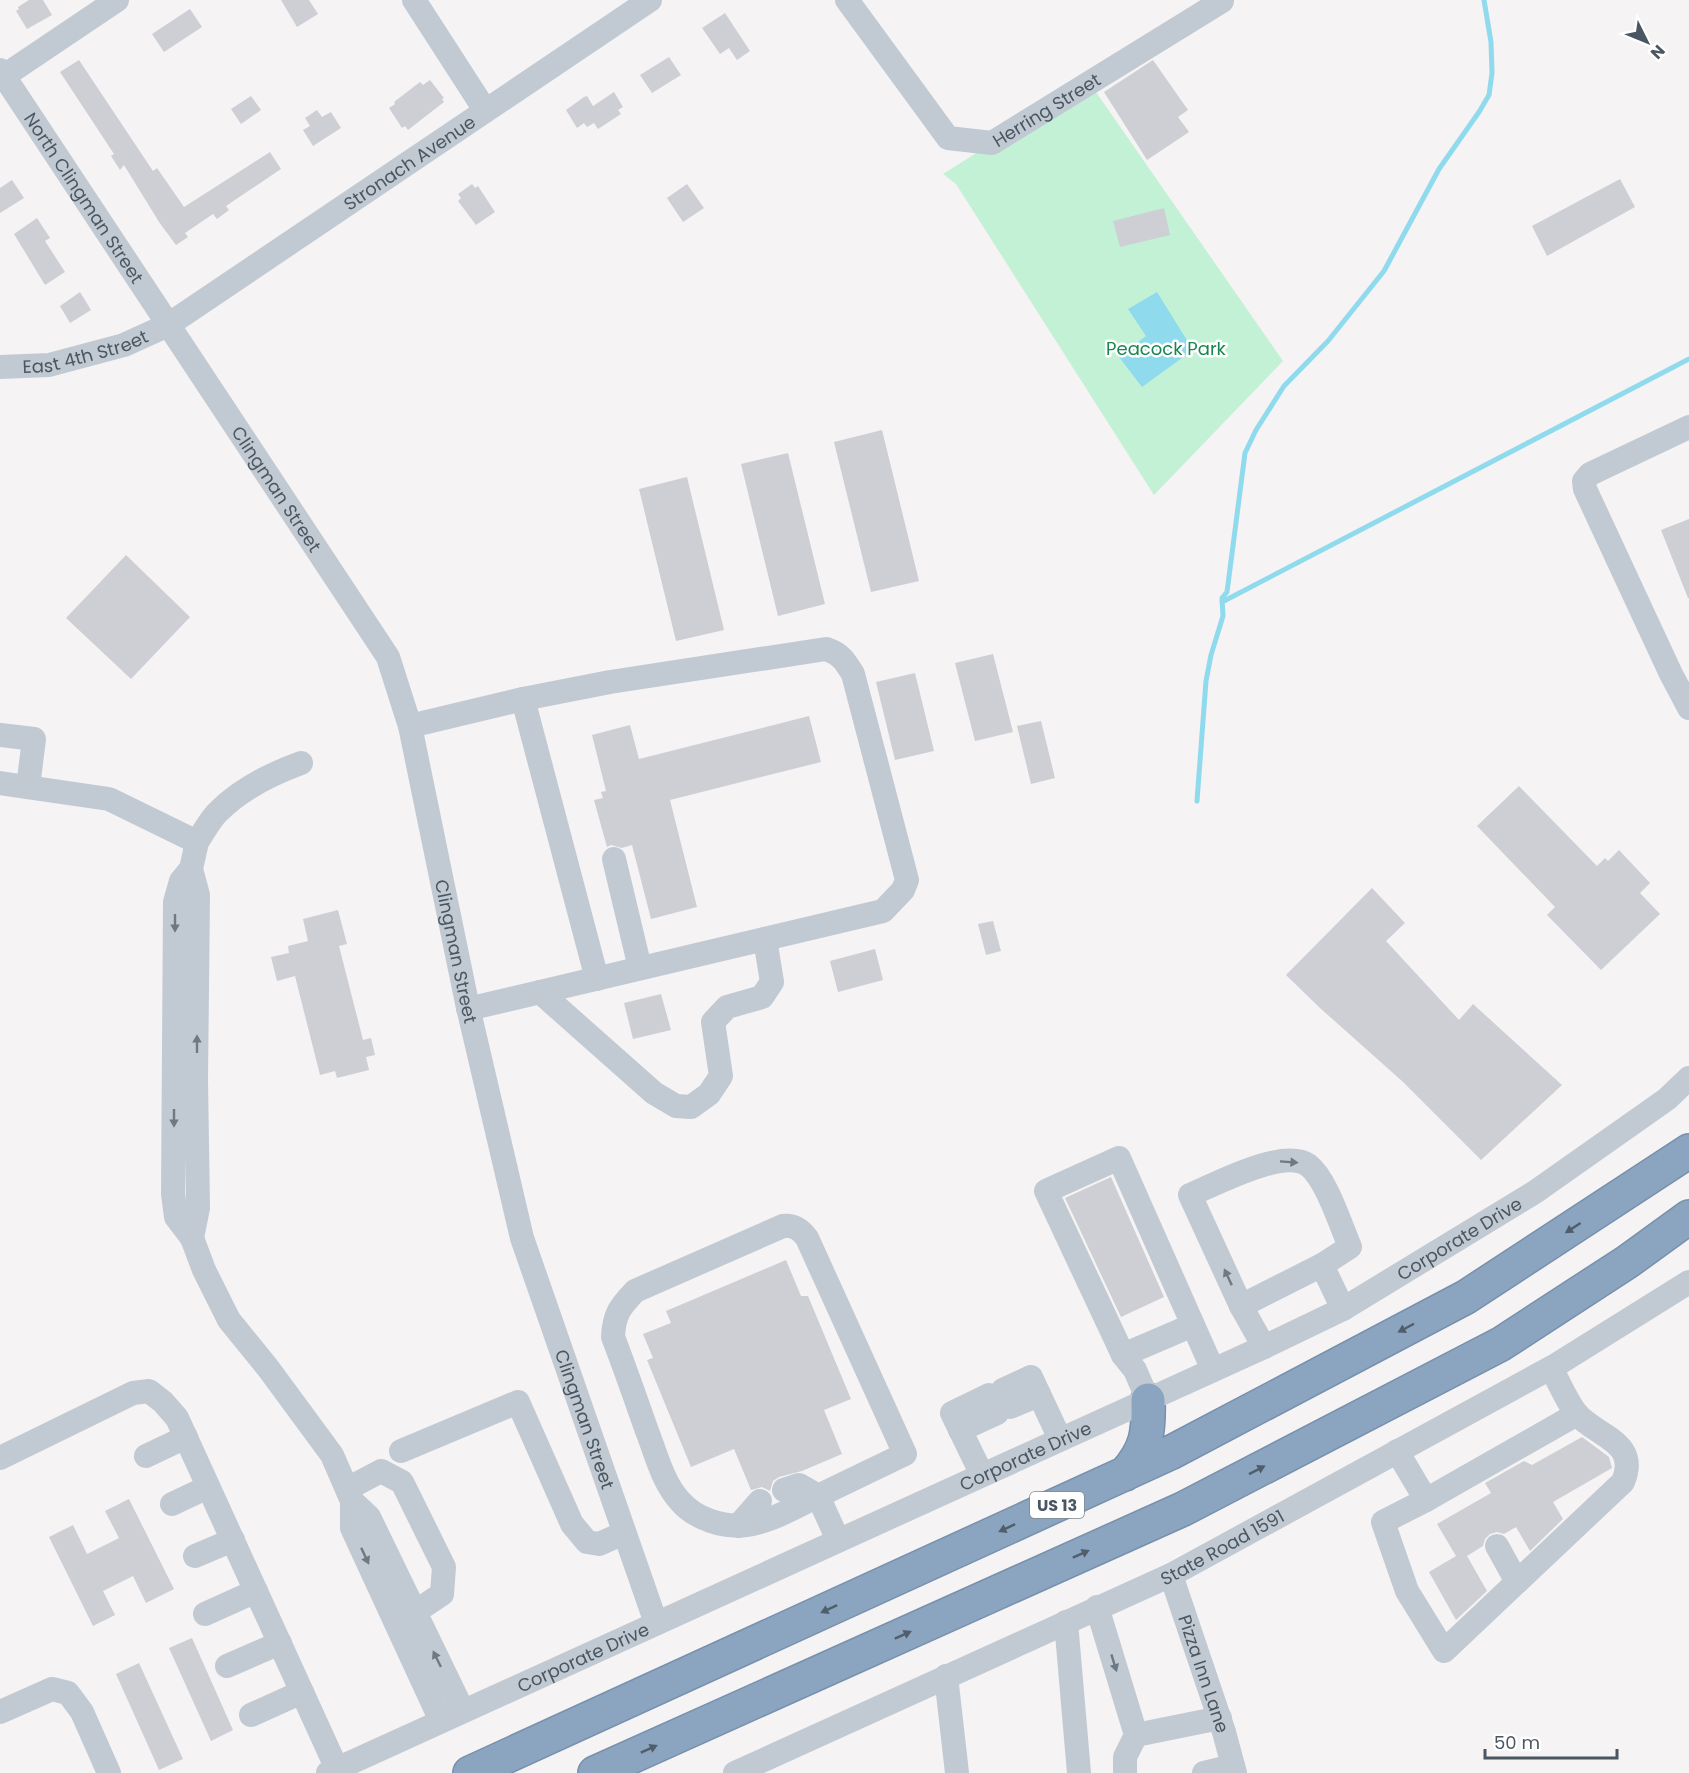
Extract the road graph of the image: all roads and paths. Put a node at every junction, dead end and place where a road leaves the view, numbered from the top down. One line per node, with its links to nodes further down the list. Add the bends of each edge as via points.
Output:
1 (117, 0): 6 (street)
2 (414, 0): 7 (street)
3 (650, 0): 7 (street, Stronach Avenue)
4 (847, 0): 5 (street, Herring Street, via 948,138 992,143)
5 (1222, 1)
6 (1, 74): 8 (street, North Clingman Street)
7 (485, 110): 8 (street, Stronach Avenue)
8 (168, 325): 9 (street, East 4th Street, via 124,345 49,365); 13 (street, Clingman Street, via 387,657)
9 (0, 367)
10 (1689, 427): 12 (street, via 1590,474 1584,482)
11 (523, 699): 13 (street); 20 (street, via 826,649 837,652 853,674 907,880 899,895 883,910); 22 (street)
12 (1689, 706)
13 (410, 726): 24 (street, Clingman Street)
14 (0, 735): 17 (street, via 34,739)
15 (301, 763): 18 (street, via 271,774 242,792 218,812)
16 (0, 783): 17 (street)
17 (28, 787): 18 (street, via 109,800)
18 (197, 842): 54 (street, via 191,869 181,881 175,902 176,1217 192,1238 229,1320 332,1455)
19 (614, 859): 21 (street)
20 (765, 939): 21 (street); 23 (street, via 772,982 762,997 727,1007 713,1022 721,1076 709,1094 691,1107 676,1106 654,1093)
21 (640, 968): 22 (street)
22 (597, 979): 23 (street)
23 (540, 992): 24 (street)
24 (468, 1009): 60 (street, Clingman Street, via 522,1238)
25 (1689, 1078): 35 (street, Corporate Drive, via 1667,1099 1535,1192)
26 (1689, 1137): 28 (highway)
27 (1689, 1151): 28 (highway, US 13)
28 (1622, 1196): 43 (highway, US 13, one-way to 43, via 1466,1297)
29 (1689, 1217): 31 (highway)
30 (1689, 1231): 31 (highway)
31 (1627, 1262): 88 (highway, one-way to 31, via 1183,1509 1502,1344)
32 (1322, 1265): 34 (street); 34 (street, one-way to 32, via 1190,1195 1268,1162 1288,1160 1307,1165 1324,1186 1350,1247); 35 (street)
33 (1689, 1282): 39 (street, State Road 1591)
34 (1241, 1306): 37 (street)
35 (1343, 1309): 37 (street, Corporate Drive)
36 (1193, 1325): 38 (street); 38 (street, via 1119,1158 1046,1191); 40 (street)
37 (1264, 1347): 40 (street, Corporate Drive)
38 (1123, 1355): 41 (street, via 1135,1370)
39 (1551, 1368): 42 (street); 47 (street, State Road 1591)
40 (1213, 1370): 41 (street, Corporate Drive)
41 (1148, 1400): 43 (highway, via 1156,1413 1171,1423 1194,1429); 45 (street, Corporate Drive); 50 (highway, via 1145,1443)
42 (1577, 1414): 56 (street); 66 (street, via 1616,1443 1626,1456 1628,1469 1623,1482)
43 (1218, 1428): 50 (highway, US 13)
44 (186, 1437): 48 (street); 49 (street, via 177,1418 149,1391 133,1393); 52 (street)
45 (1060, 1439): 51 (street, Corporate Drive); 51 (street, via 1031,1377 960,1430)
46 (401, 1451): 60 (street, via 518,1402 572,1524 587,1542 599,1544)
47 (1398, 1451): 56 (street); 65 (street, State Road 1591)
48 (146, 1456)
49 (0, 1458)
50 (1125, 1474): 87 (highway, US 13, one-way to 87)
51 (982, 1475): 62 (street, Corporate Drive)
52 (208, 1487): 58 (street); 61 (street)
53 (784, 1490): 55 (street, via 799,1485)
54 (349, 1495): 70 (street, via 369,1517); 70 (street, via 381,1471 402,1482 444,1567 442,1594)
55 (818, 1496): 59 (street, via 763,1521); 59 (street, via 905,1454 807,1238 791,1225 635,1291 620,1307 614,1322 613,1337 670,1486 680,1502 693,1512); 62 (street)
56 (1426, 1500): 66 (street, via 1383,1522 1407,1592 1444,1651)
57 (760, 1501): 59 (street)
58 (172, 1504)
59 (738, 1526)
60 (624, 1533): 72 (street, Clingman Street)
61 (233, 1540): 64 (street); 67 (street)
62 (838, 1540): 72 (street, Corporate Drive)
63 (1497, 1546): 66 (street)
64 (195, 1556)
65 (1171, 1575): 68 (street, State Road 1591); 80 (street, Pizza Inn Lane, via 1190,1642)
66 (1517, 1582)
67 (256, 1591): 69 (street); 73 (street)
68 (1097, 1607): 71 (street, State Road 1591); 82 (street, one-way to 82)
69 (205, 1614)
70 (404, 1615): 77 (street, one-way to 70); 81 (street)
71 (1066, 1622): 75 (street, State Road 1591); 85 (street)
72 (656, 1623): 77 (street, Corporate Drive)
73 (280, 1643): 74 (street); 76 (street)
74 (227, 1666)
75 (946, 1676): 89 (street, State Road 1591); 90 (street)
76 (302, 1692): 79 (street); 84 (street)
77 (463, 1711): 81 (street, Corporate Drive)
78 (0, 1712): 86 (street, via 52,1689 68,1693 82,1712)
79 (250, 1715)
80 (1220, 1718): 82 (street); 83 (street, Pizza Inn Lane)
81 (441, 1721): 84 (street, Corporate Drive)
82 (1136, 1735): 91 (street, via 1125,1757)
83 (1234, 1770): 92 (street)
84 (333, 1771)
85 (1075, 1772)
86 (109, 1773)
87 (470, 1773)
88 (596, 1773)
89 (735, 1773)
90 (957, 1773)
91 (1125, 1773)
92 (1204, 1773)

